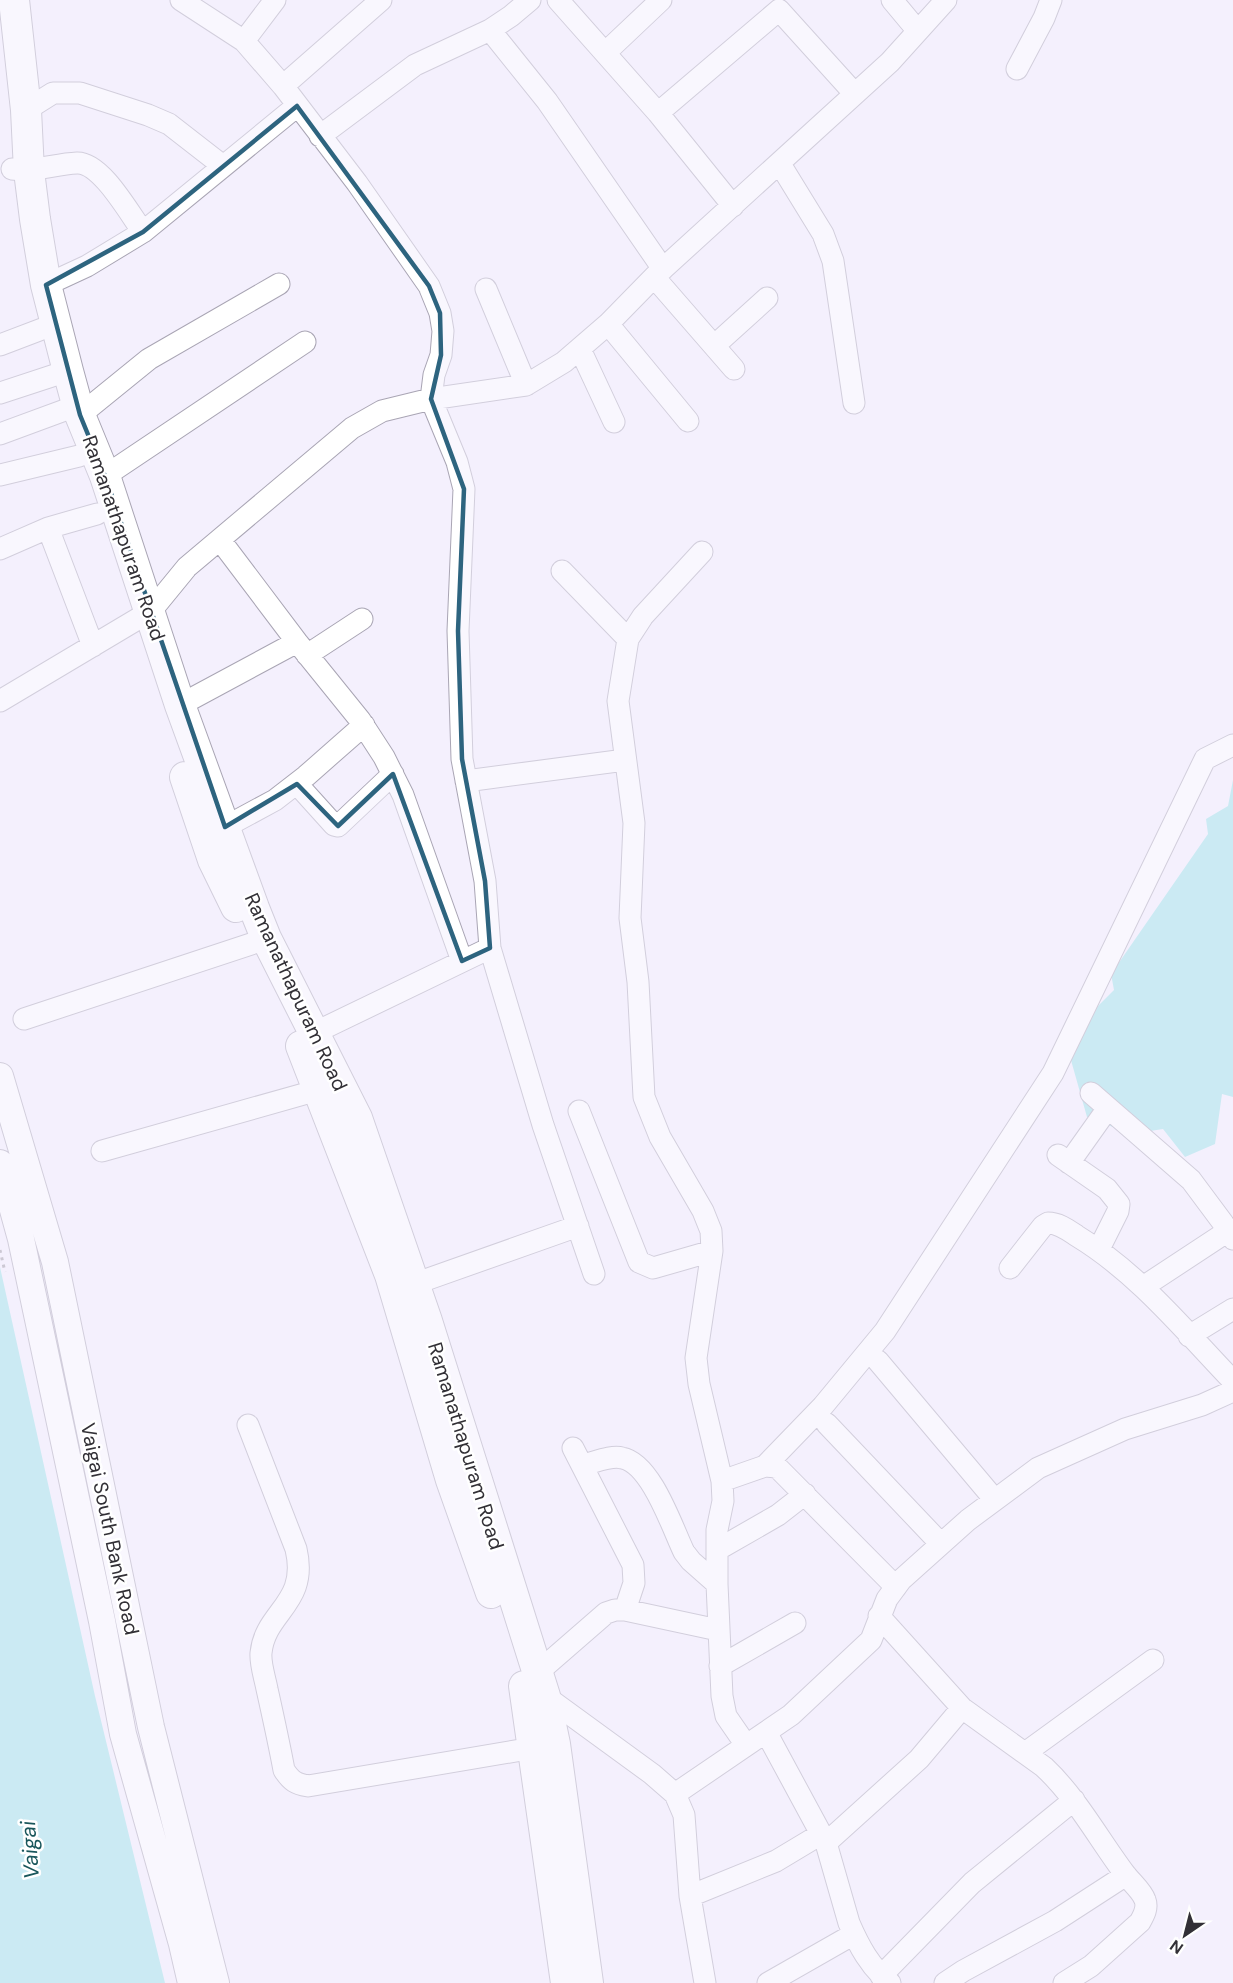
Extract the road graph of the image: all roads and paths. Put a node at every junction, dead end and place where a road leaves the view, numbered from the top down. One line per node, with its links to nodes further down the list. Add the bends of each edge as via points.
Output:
1 (14, 0): 20 (highway, Ramanathapuram Road)
2 (181, 0): 13 (street)
3 (275, 0): 13 (street)
4 (381, 0): 17 (street)
5 (530, 0): 11 (street)
6 (558, 0): 14 (street)
7 (661, 0): 14 (street)
8 (892, 0): 12 (street)
9 (945, 0): 12 (street)
10 (1051, 0): 16 (street)
11 (490, 30): 22 (street, via 415,65); 28 (street, via 547,101)
12 (917, 30): 18 (street, via 890,62)
13 (244, 40): 17 (street)
14 (604, 52): 21 (street)
15 (0, 68): 25 (highway, Ramanathapuram Road)
16 (1017, 69)
17 (283, 86): 19 (street)
18 (854, 93): 21 (street, via 779,10); 23 (street)
19 (297, 106): 22 (street); 24 (street)
20 (26, 110): 24 (street, via 53,93 80,93 169,124); 25 (highway, Ramanathapuram Road)
21 (658, 113): 26 (street)
22 (320, 136): 43 (street, via 429,286 443,331)
23 (780, 164): 26 (street); 44 (street, via 823,234 833,261)
24 (223, 166): 27 (street)
25 (20, 170): 27 (street, via 79,163 92,168); 30 (highway, Ramanathapuram Road); 34 (highway, Ramanathapuram Road)
26 (733, 206): 28 (street)
27 (143, 232): 30 (street)
28 (658, 273): 33 (street); 37 (street)
29 (279, 284): 45 (street, via 149,359)
30 (46, 285): 45 (highway, Ramanathapuram Road)
31 (486, 289): 41 (street)
32 (767, 298): 37 (street)
33 (608, 324): 38 (street); 46 (street)
34 (42, 329): 36 (street); 40 (highway, Ramanathapuram Road)
35 (305, 342): 51 (street)
36 (0, 345)
37 (714, 346): 39 (street)
38 (580, 348): 41 (street); 47 (street)
39 (734, 369)
40 (56, 375): 42 (street); 45 (highway, Ramanathapuram Road)
41 (526, 385): 43 (street)
42 (0, 393)
43 (432, 399): 54 (street, via 382,411 352,428); 69 (street, via 458,462 464,489 458,631)
44 (854, 403)
45 (73, 412): 48 (street); 49 (highway, Ramanathapuram Road); 51 (highway, Ramanathapuram Road)
46 (688, 420)
47 (614, 422)
48 (0, 434)
49 (79, 456): 50 (street); 52 (highway, Ramanathapuram Road)
50 (0, 475)
51 (105, 476): 58 (highway, Ramanathapuram Road)
52 (97, 514): 53 (street); 58 (highway, Ramanathapuram Road)
53 (48, 528): 55 (street); 61 (street)
54 (220, 540): 58 (street, via 187,567); 62 (street)
55 (0, 549)
56 (702, 552): 60 (street, via 643,616)
57 (562, 571): 60 (street)
58 (142, 616): 61 (street); 64 (highway, Ramanathapuram Road); 72 (highway, Ramanathapuram Road, via 213,860)
59 (362, 619): 62 (street)
60 (628, 639): 67 (street, via 618,701)
61 (93, 646): 63 (street)
62 (302, 649): 64 (street); 65 (street)
63 (0, 701)
64 (180, 705): 71 (highway, Ramanathapuram Road)
65 (364, 725): 68 (street); 70 (street)
66 (1233, 745): 98 (street, via 1205,759 1040,1092 885,1330 823,1406)
67 (625, 760): 69 (street); 87 (street, via 634,824 630,918 644,1097 660,1137 703,1211 711,1231)
68 (393, 774): 70 (street, via 338,826); 74 (street)
69 (466, 781): 73 (street, via 485,881)
70 (297, 784): 71 (street)
71 (225, 827): 76 (highway, Ramanathapuram Road, via 266,938)
72 (254, 943): 75 (street); 78 (highway, Ramanathapuram Road, via 291,1019)
73 (490, 948): 74 (street); 84 (street)
74 (462, 962): 76 (street)
75 (24, 1019)
76 (314, 1033): 90 (highway, Ramanathapuram Road, via 357,1118)
77 (0, 1076): 126 (main road, Vaigai South Bank Road, via 55,1263 150,1727)
78 (318, 1090): 82 (street); 116 (highway, Ramanathapuram Road, via 390,1275 451,1480)
79 (1091, 1093): 80 (street)
80 (1108, 1108): 85 (street, via 1191,1180); 86 (street, via 1063,1159 1107,1189 1119,1204)
81 (579, 1111): 87 (street, via 639,1262 653,1268)
82 (102, 1152)
83 (0, 1163): 125 (main road, Vaigai South Bank Road, via 24,1251 123,1734)
84 (578, 1226): 89 (street); 90 (street)
85 (1231, 1235): 91 (street)
86 (1100, 1249): 88 (street, via 1048,1223); 91 (street)
87 (712, 1251): 99 (street, via 696,1358)
88 (1010, 1268)
89 (594, 1274)
90 (414, 1284): 112 (highway, Ramanathapuram Road)
91 (1143, 1287): 93 (street)
92 (1233, 1309): 93 (street)
93 (1189, 1336): 95 (street)
94 (878, 1361): 101 (street)
95 (1231, 1395): 101 (street, via 1125,1429 1038,1468)
96 (827, 1424): 102 (street)
97 (248, 1425): 116 (street, via 300,1564 297,1585 268,1632 260,1656 284,1770 291,1780 308,1786)
98 (765, 1466): 99 (street); 100 (street, via 777,1467)
99 (722, 1481): 103 (street)
100 (805, 1494): 103 (street, via 778,1515); 105 (street)
101 (995, 1500): 102 (street)
102 (941, 1544): 105 (street)
103 (717, 1550): 104 (street)
104 (717, 1584): 106 (street, via 684,1552 649,1478 635,1463 620,1457 577,1457 633,1565 634,1582); 109 (street)
105 (896, 1587): 107 (street)
106 (625, 1610): 109 (street); 112 (street, via 606,1613)
107 (879, 1616): 113 (street); 114 (street, via 865,1647 791,1715)
108 (795, 1623): 111 (street)
109 (718, 1630): 111 (street)
110 (1154, 1660): 117 (street)
111 (720, 1666): 115 (street, via 726,1716)
112 (541, 1685): 116 (highway, Ramanathapuram Road); 118 (street)
113 (962, 1708): 117 (street); 120 (street, via 919,1759)
114 (766, 1732): 115 (street); 120 (street)
115 (746, 1745): 118 (street)
116 (544, 1746): 127 (highway, Ramanathapuram Road); 128 (highway, Ramanathapuram Road)
117 (1025, 1754): 119 (street, via 1044,1767)
118 (675, 1794): 122 (street, via 684,1815)
119 (1074, 1800): 121 (street); 124 (street, via 972,1883)
120 (823, 1838): 122 (street); 123 (street)
121 (1126, 1875): 131 (street, via 1055,1921); 132 (street, via 1145,1899 1145,1915 1091,1966)
122 (690, 1896): 129 (street)
123 (854, 1934): 124 (street, via 868,1961); 130 (street)
124 (885, 1980)
125 (191, 1983)
126 (216, 1983)
127 (566, 1983)
128 (588, 1983)
129 (705, 1983)
130 (768, 1983)
131 (945, 1983)
132 (1064, 1983)

